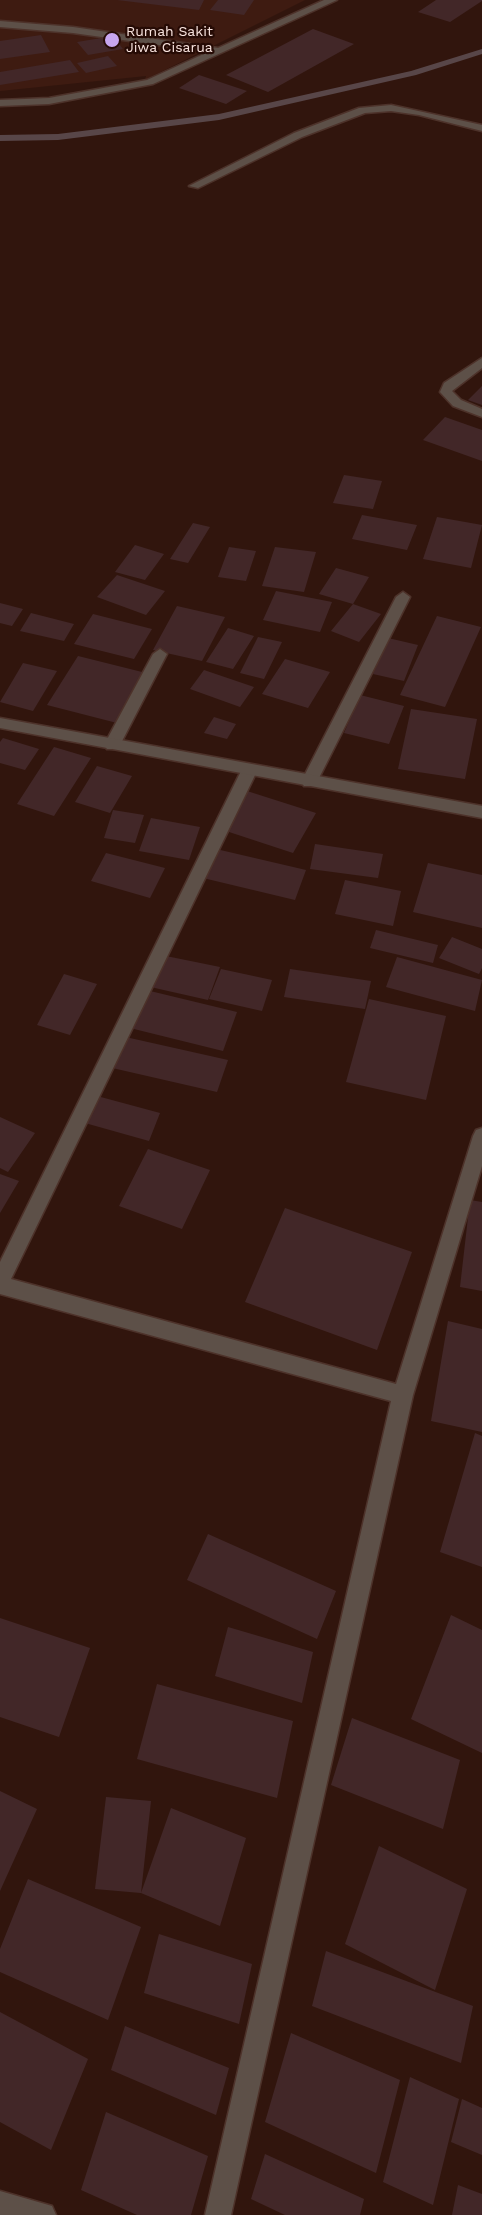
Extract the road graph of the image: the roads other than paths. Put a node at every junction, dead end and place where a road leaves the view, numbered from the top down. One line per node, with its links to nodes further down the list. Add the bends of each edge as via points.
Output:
1 (332, 0): 3 (street)
2 (0, 24): 3 (street)
3 (221, 51): 4 (street, via 150,82 49,101)
4 (0, 103)
5 (482, 128): 6 (street, via 418,112 391,108 363,110 298,135)
6 (194, 186)
7 (482, 362): 8 (street, via 448,386 446,392 457,403)
8 (482, 413)
9 (402, 597): 14 (street)
10 (160, 654): 12 (street)
11 (0, 723): 12 (street)
12 (112, 745): 13 (street)
13 (249, 771): 14 (street); 17 (street)
14 (309, 783): 15 (street)
15 (482, 812)
16 (482, 1136): 18 (street)
17 (0, 1284): 18 (street)
18 (403, 1395): 21 (street)
19 (0, 2204): 20 (street)
20 (43, 2215)
21 (218, 2215)

